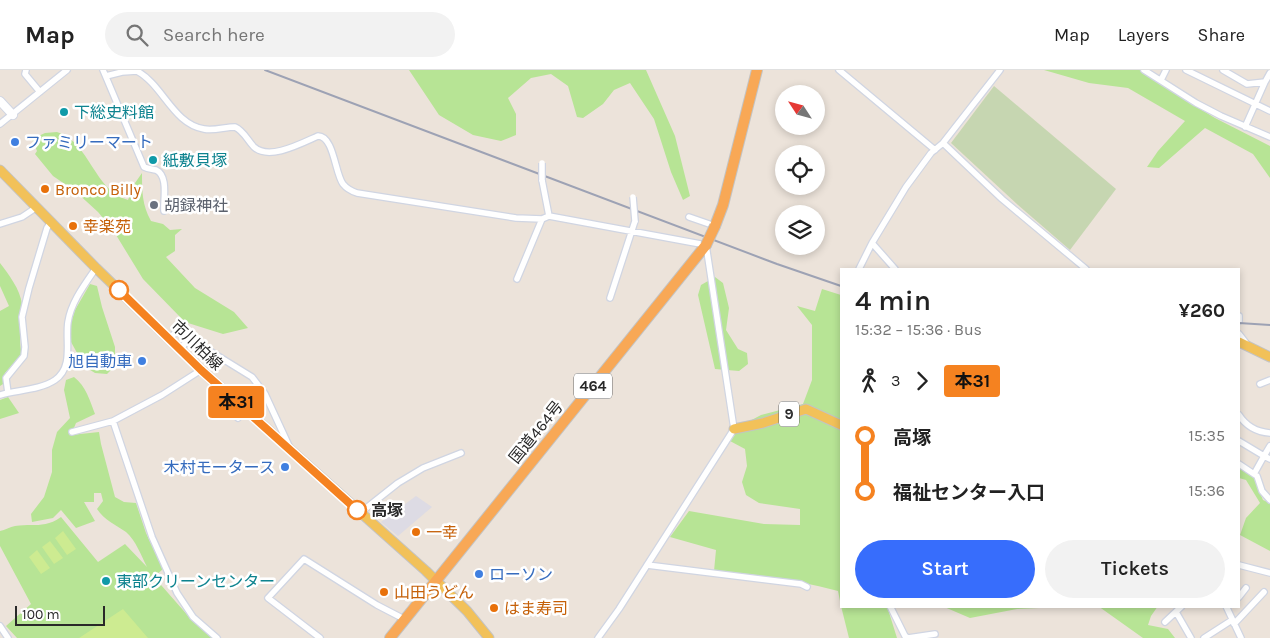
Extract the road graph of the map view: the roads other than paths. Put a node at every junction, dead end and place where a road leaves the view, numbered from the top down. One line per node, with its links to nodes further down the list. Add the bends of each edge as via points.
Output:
1 (26, 70): 15 (street, via 25,74)
2 (67, 70): 15 (street)
3 (103, 70): 12 (street)
4 (758, 70): 35 (highway, 464)
5 (839, 70): 24 (street)
6 (1000, 70): 23 (street)
7 (1144, 70): 13 (street)
8 (1166, 70): 13 (street)
9 (1186, 70): 17 (street)
10 (1223, 70): 14 (street, via 1247,84)
11 (1270, 73): 14 (street)
12 (106, 76): 29 (street, via 144,168 162,175); 32 (street, via 137,71 188,124 210,130 235,127 254,147 264,152 279,152 322,136 330,147 343,184 357,193 481,214)
13 (1161, 80): 21 (street, via 1196,103)
14 (1265, 82): 17 (street)
15 (40, 92): 19 (street)
16 (0, 101): 19 (street)
17 (1255, 104): 18 (street); 21 (street)
18 (1270, 111)
19 (13, 115): 20 (street)
20 (0, 124)
21 (1245, 127): 22 (street)
22 (1270, 137)
23 (943, 143): 24 (street); 42 (street, via 1002,199)
24 (935, 150): 37 (street)
25 (542, 164): 30 (street, bridge)
26 (0, 170): 28 (main road, 市川柏線)
27 (633, 197): 36 (street, bridge, via 635,221)
28 (37, 207): 33 (main road, 市川柏線); 34 (street, via 22,217)
29 (164, 211)
30 (549, 216): 32 (street); 36 (street)
31 (689, 217): 35 (street)
32 (542, 220): 43 (street)
33 (51, 222): 39 (main road, 市川柏線); 56 (street, via 22,317 24,356 6,378)
34 (0, 224)
35 (715, 226): 38 (highway, 464, bridge)
36 (632, 230): 38 (street); 44 (street)
37 (872, 242): 40 (street); 41 (street)
38 (706, 245): 62 (street); 77 (highway, 国道464号 / 464)
39 (96, 268): 47 (main road, 市川柏線); 56 (street, via 81,288 72,308 64,371 48,384)
40 (859, 268)
41 (894, 268)
42 (1085, 268)
43 (517, 279)
44 (610, 298)
45 (1240, 335): 50 (street)
46 (189, 338): 47 (street, via 177,332); 49 (street); 68 (street, via 252,377 265,394)
47 (168, 339): 52 (main road, 市川柏線)
48 (1240, 342): 50 (main road)
49 (183, 346)
50 (1249, 347): 51 (main road)
51 (1270, 357)
52 (201, 370): 55 (main road, 市川柏線); 60 (street)
53 (1270, 380): 54 (street)
54 (1260, 384)
55 (224, 392): 59 (street, via 218,399); 68 (main road, 市川柏線)
56 (8, 393): 57 (street)
57 (0, 395)
58 (1240, 416): 64 (street, via 1251,427)
59 (238, 418)
60 (113, 421): 63 (street); 92 (street, via 152,537 177,593 193,617)
61 (840, 425): 62 (main road, 9, via 806,409)
62 (734, 429): 74 (street)
63 (72, 432)
64 (1270, 433)
65 (1240, 442): 69 (street)
66 (1270, 446): 69 (street)
67 (461, 453): 73 (street, via 423,468)
68 (294, 454): 73 (main road, 市川柏線)
69 (1267, 458): 71 (street)
70 (1240, 465): 71 (street)
71 (1254, 474): 72 (street)
72 (1270, 500)
73 (360, 513): 77 (main road, 市川柏線)
74 (647, 565): 78 (street); 96 (street)
75 (1240, 566): 76 (street)
76 (1270, 573)
77 (436, 581): 86 (highway, 国道464号 / 464); 95 (main road, 市川柏線)
78 (807, 587)
79 (1246, 588): 81 (street)
80 (1264, 592): 88 (street)
81 (1240, 596)
82 (891, 608): 90 (street, via 908,638)
83 (1180, 608): 85 (street)
84 (1228, 608): 88 (street)
85 (1176, 612): 87 (street); 97 (street)
86 (404, 619): 93 (street, via 304,559 268,598); 94 (highway, 国道464号 / 464)
87 (1165, 622)
88 (1233, 622): 98 (street); 99 (street)
89 (0, 626): 91 (street)
90 (935, 634)
91 (8, 638)
92 (217, 638)
93 (320, 638)
94 (390, 638)
95 (489, 638)
96 (598, 638)
97 (1191, 638)
98 (1204, 638)
99 (1241, 638)

